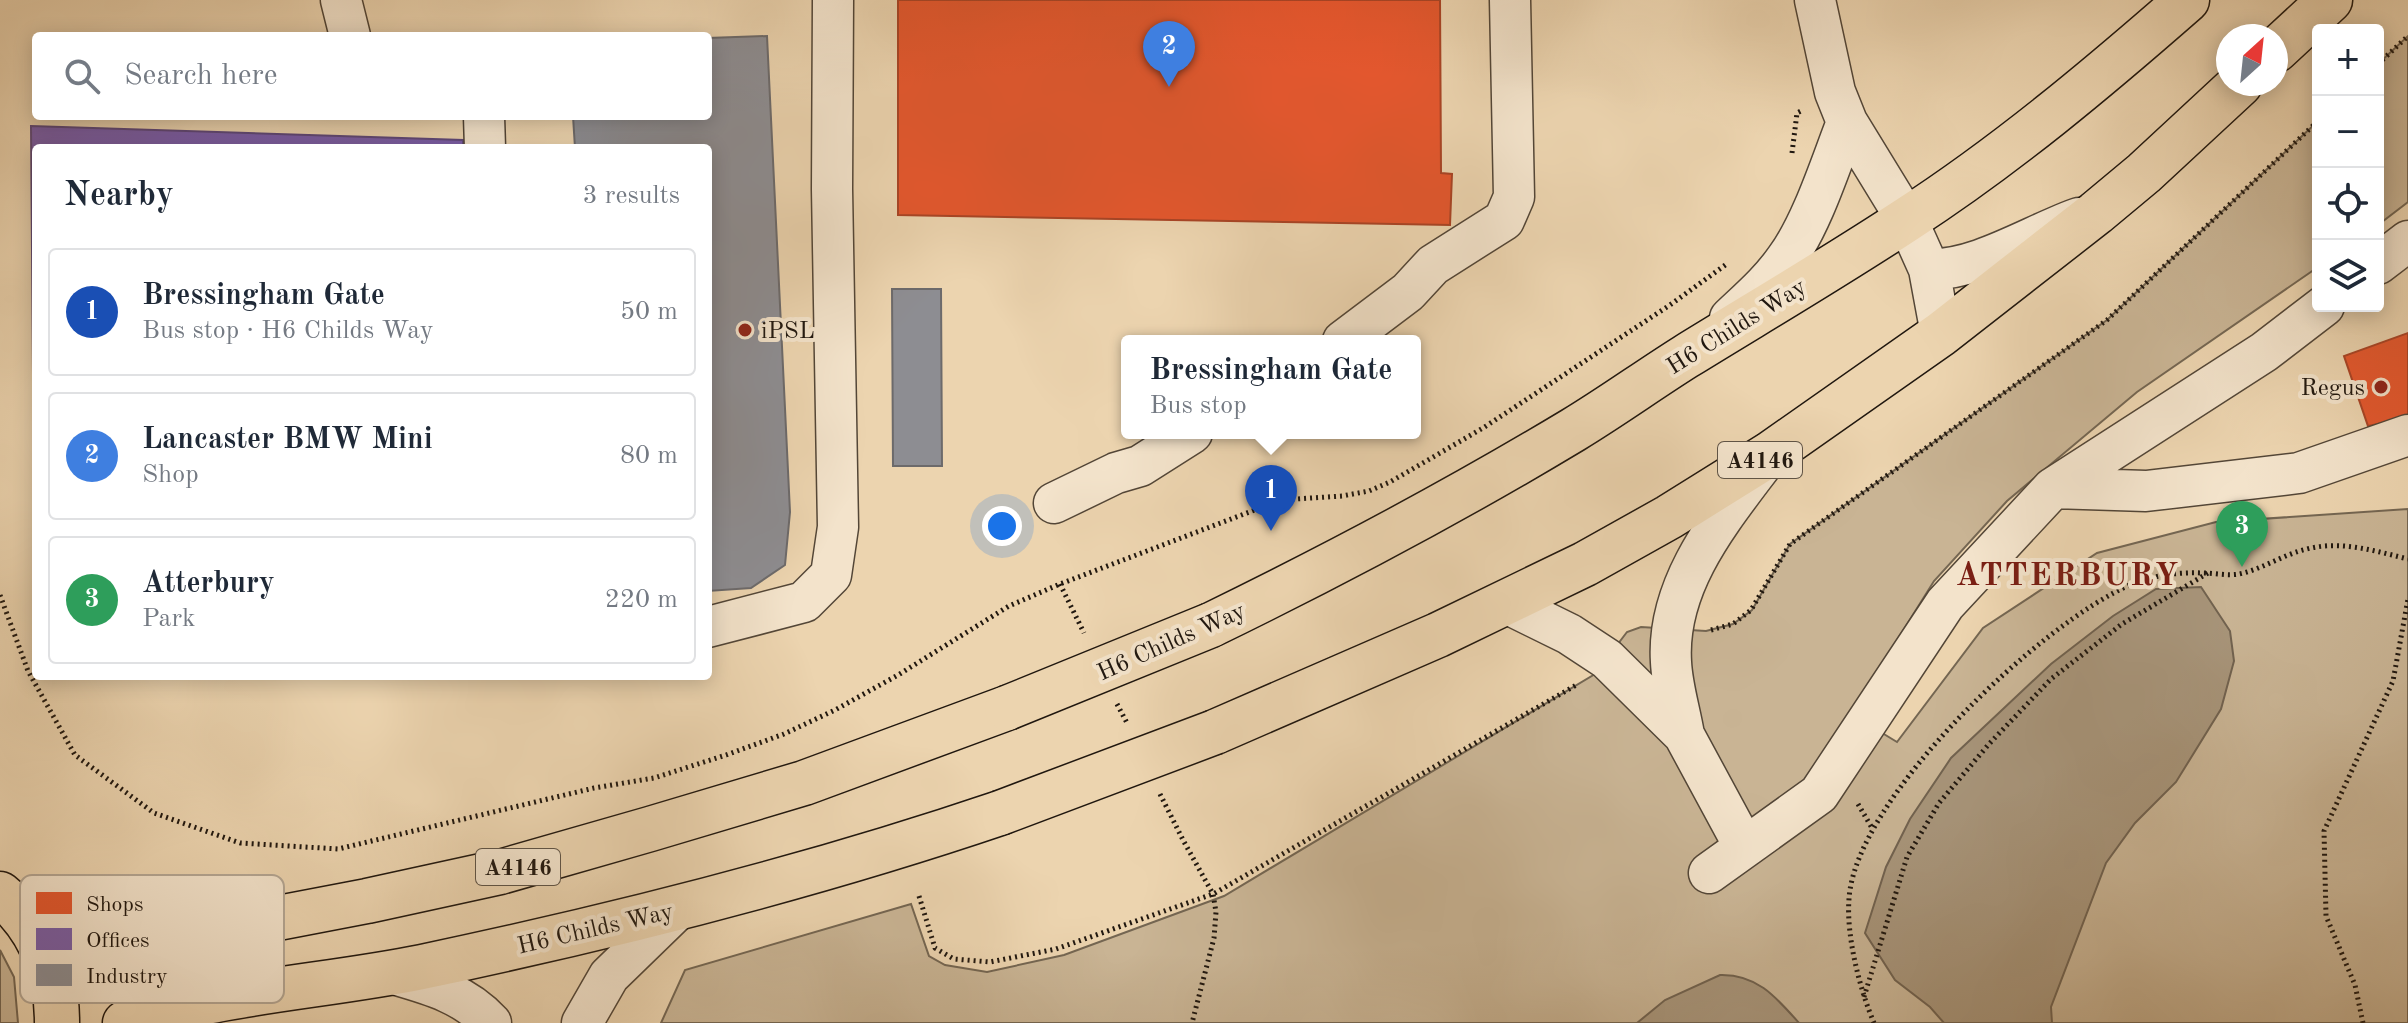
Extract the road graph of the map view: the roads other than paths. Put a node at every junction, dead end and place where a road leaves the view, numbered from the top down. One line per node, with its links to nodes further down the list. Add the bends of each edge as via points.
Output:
1 (341, 0): 7 (street)
2 (833, 0): 28 (street, via 835,555 831,575 804,602)
3 (1510, 0): 20 (street, via 1514,197 1504,220 1433,265 1408,292)
4 (1815, 0): 10 (street)
5 (2187, 0): 14 (highway, H6 Childs Way / A4146, via 1991,160)
6 (2330, 0): 8 (highway)
7 (349, 32)
8 (2288, 39)
9 (2227, 96): 13 (highway, H6 Childs Way / A4146)
10 (1841, 107): 14 (street); 21 (street, via 1811,211 1788,257 1715,332)
11 (484, 120): 12 (street)
12 (485, 144)
13 (2096, 213): 17 (street, via 1971,264); 19 (highway, H6 Childs Way / A4146)
14 (1907, 220): 17 (street); 21 (highway, H6 Childs Way / A4146)
15 (2408, 241): 16 (street)
16 (2384, 259)
17 (1929, 269): 19 (street)
18 (2316, 312): 25 (street, via 2264,352)
19 (1941, 334): 24 (highway, H6 Childs Way / A4146)
20 (1351, 335)
21 (1659, 373): 35 (highway, H6 Childs Way / A4146, bridge, via 1574,429 1347,559 1211,625 1007,708 706,813 500,872)
22 (2408, 435): 25 (street, via 2299,473 2146,491)
23 (1183, 439): 26 (street, via 1140,466)
24 (1770, 454): 27 (highway, H6 Childs Way / A4146, via 1669,517); 29 (street, via 1705,543 1688,577 1672,630 1670,662)
25 (2053, 488): 30 (street, via 1945,604 1819,794)
26 (1054, 503)
27 (1506, 603): 29 (street, via 1607,659); 33 (highway, H6 Childs Way / A4146, bridge, via 1215,732 1000,813)
28 (712, 626)
29 (1684, 735): 30 (street)
30 (1744, 846): 31 (street)
31 (1709, 873)
32 (6, 899): 34 (highway, A4146)
33 (678, 909): 36 (highway, H6 Childs Way / A4146); 41 (street, via 609,976)
34 (20, 916)
35 (284, 917)
36 (390, 973): 37 (highway, H6 Childs Way / A4146); 40 (street, via 466,1000)
37 (284, 989)
38 (198, 1003): 39 (highway, H6 Childs Way / A4146)
39 (125, 1023)
40 (491, 1023)
41 (582, 1023)

